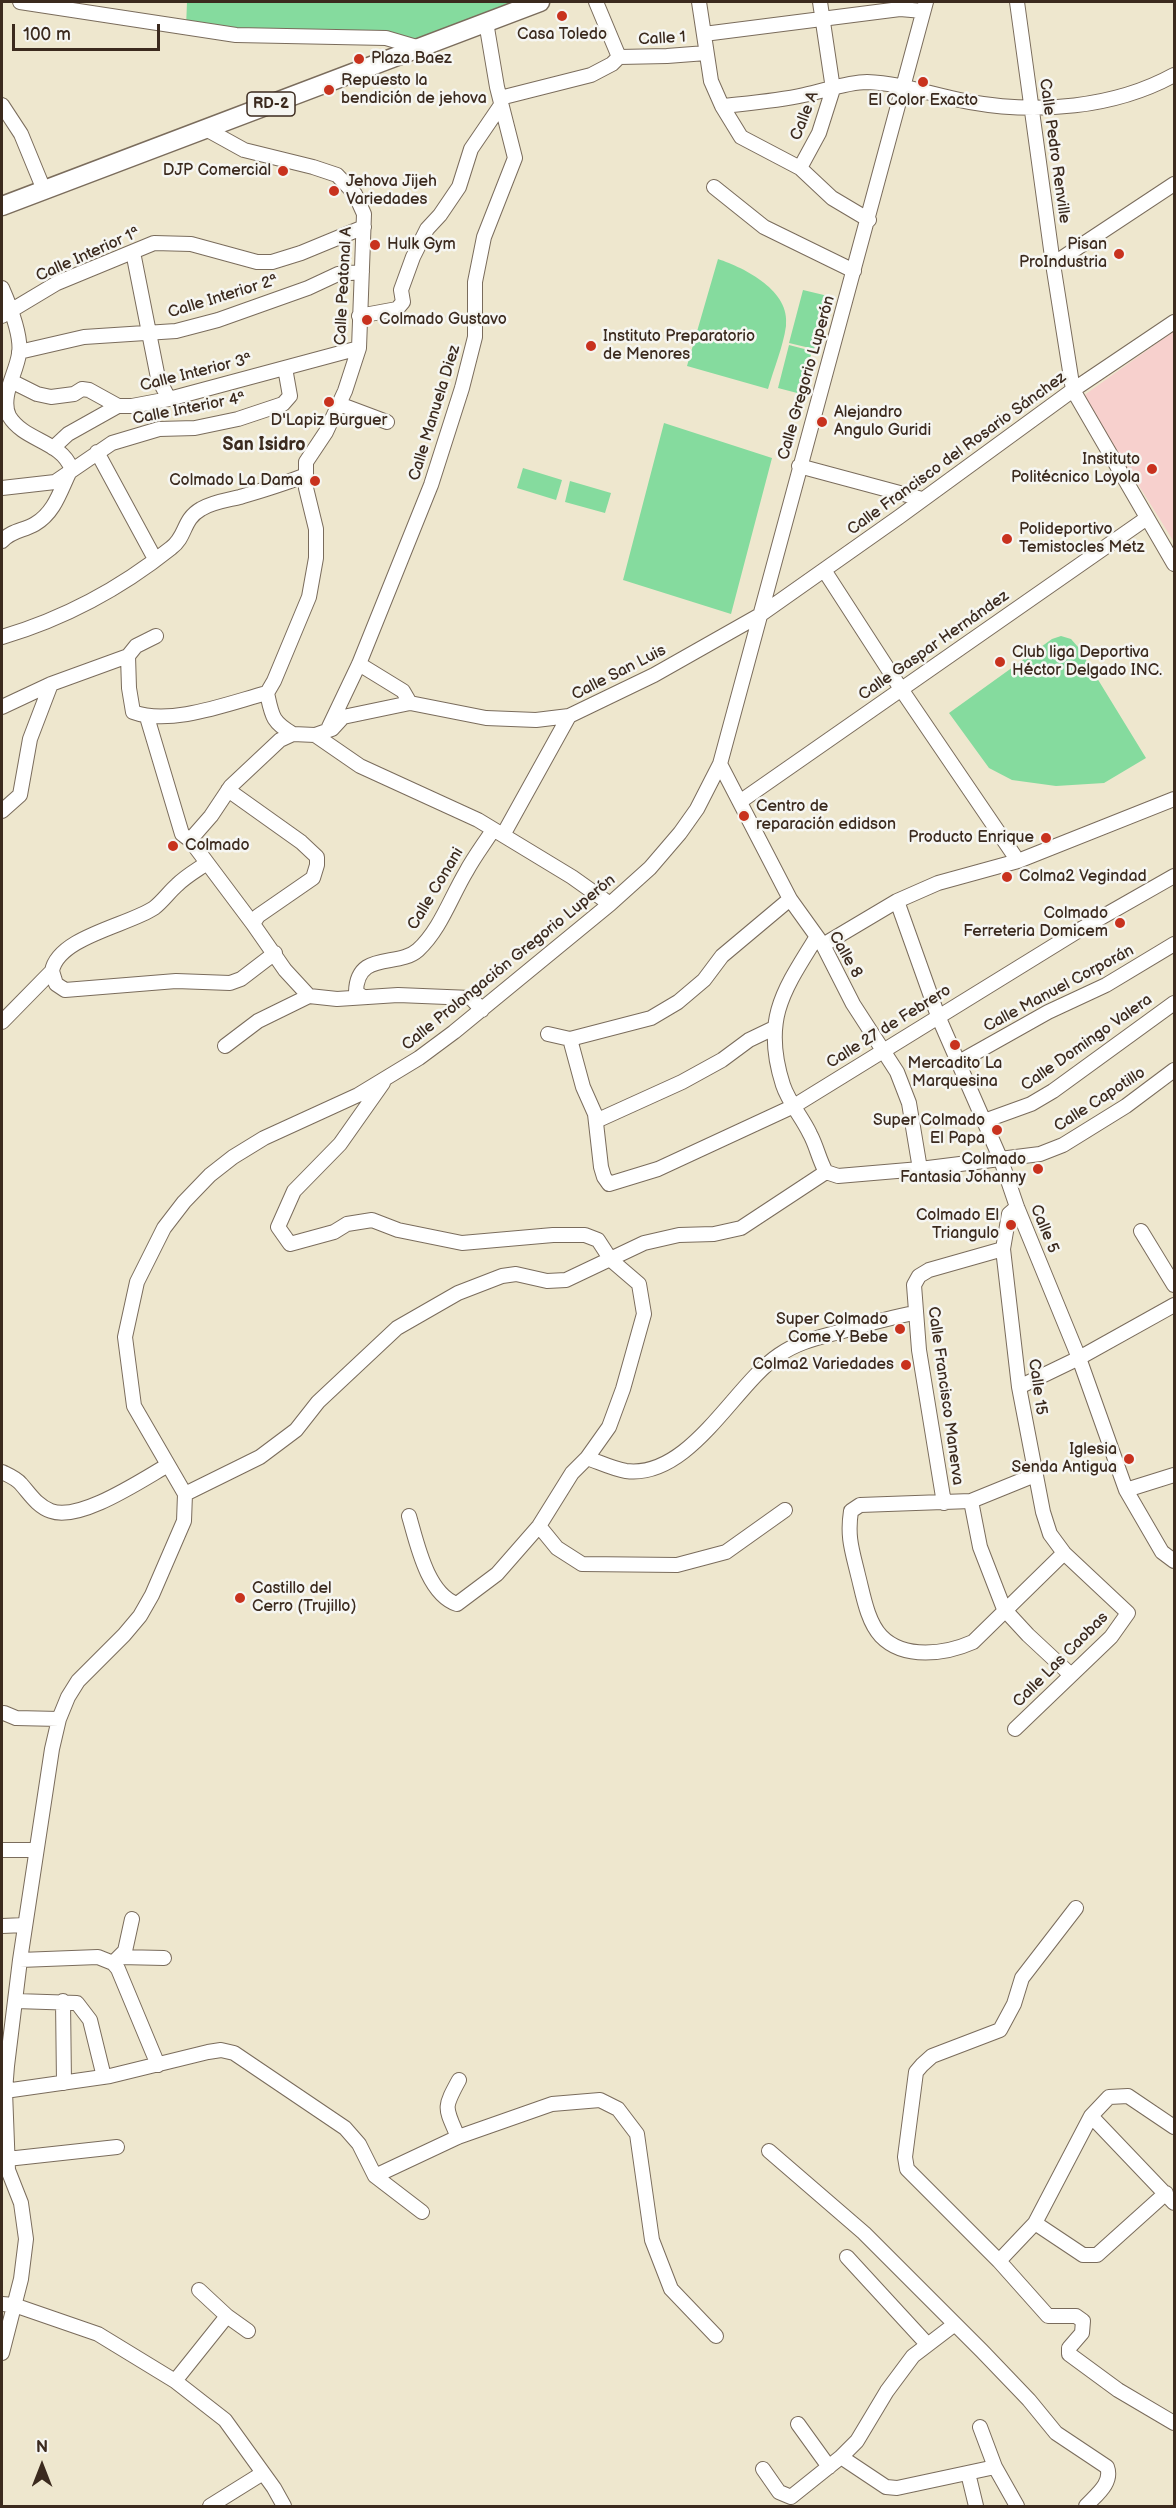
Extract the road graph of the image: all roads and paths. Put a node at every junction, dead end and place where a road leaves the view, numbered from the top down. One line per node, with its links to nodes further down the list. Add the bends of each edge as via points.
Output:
1 (20, 2): 11 (street, via 236,35 386,38)
2 (540, 2): 9 (main road, RD-2)
3 (596, 2): 13 (street)
4 (699, 2): 10 (street)
5 (820, 2): 8 (street, Calle A)
6 (1017, 2): 20 (street, Calle Pedro Renville)
7 (924, 6): 8 (street); 15 (street, Calle Gregorio Luperón)
8 (822, 18): 10 (street); 16 (street, Calle A)
9 (486, 22): 11 (main road, RD-2); 17 (street, Calle Manuela Diez)
10 (704, 34): 12 (street)
11 (420, 48): 21 (main road, RD-2)
12 (706, 53): 13 (street, Calle 1); 19 (street, via 711,81)
13 (620, 57): 17 (street, via 591,75)
14 (1174, 75): 20 (street, via 1152,87 1089,104)
15 (902, 86): 16 (street, via 864,82); 20 (street, via 968,102 1005,108); 27 (street, Calle Gregorio Luperón)
16 (833, 89): 19 (street); 22 (street, Calle A, via 819,133)
17 (500, 102): 35 (street, via 471,148 459,186 413,257 401,290 403,302 397,309); 63 (street, Calle Manuela Diez, via 515,158 484,237 475,282 475,337 431,485)
18 (2, 105): 25 (street, via 21,134)
19 (722, 106): 22 (street, via 741,137)
20 (1031, 107): 30 (street, Calle Pedro Renville)
21 (206, 129): 25 (main road, RD-2); 28 (street, Calle Peatonal A, via 244,150 337,175 355,194 364,214)
22 (800, 168): 27 (street, via 832,198)
23 (1174, 184): 30 (street)
24 (714, 187): 31 (street, via 764,227)
25 (44, 190): 26 (main road, RD-2)
26 (2, 206)
27 (868, 220): 31 (street, Calle Gregorio Luperón)
28 (364, 227): 29 (street, Calle Interior 1ª, via 272,262 257,262 191,244 154,243); 32 (street, Calle Peatonal A)
29 (132, 252): 34 (street, Calle Interior 1ª, via 57,283); 37 (street)
30 (1053, 264): 42 (street, Calle Pedro Renville)
31 (854, 271): 49 (street, Calle Gregorio Luperón)
32 (362, 272): 35 (street, Calle Peatonal A); 37 (street, Calle Interior 2ª, via 338,274 308,288 176,331)
33 (2, 288): 34 (street)
34 (7, 313): 39 (street)
35 (359, 316): 38 (street, Calle Peatonal A)
36 (1174, 322): 42 (street, Calle Francisco del Rosario Sánchez)
37 (148, 333): 39 (street, Calle Interior 2ª, via 84,337); 43 (street, via 158,378)
38 (359, 348): 40 (street, Calle Interior 3ª); 44 (street, Calle Peatonal A)
39 (19, 352): 41 (street)
40 (285, 368): 43 (street, Calle Interior 3ª); 48 (street, Calle Interior 4ª, via 290,396 283,404 195,428 159,429 112,443)
41 (10, 381): 45 (street, via 51,398 89,390); 47 (street, via 4,403 9,416 21,429)
42 (1073, 390): 53 (street, Calle Francisco del Rosario Sánchez); 54 (street, Calle Pedro Renville)
43 (169, 399): 45 (street, Calle Interior 3ª)
44 (339, 404): 46 (street); 51 (street, Calle Peatonal A, via 306,462)
45 (118, 406): 47 (street, via 68,434)
46 (387, 422)
47 (53, 448): 50 (street, via 61,452)
48 (97, 452): 50 (street, Calle Interior 4ª); 56 (street)
49 (800, 466): 53 (street); 59 (street, Calle Gregorio Luperón)
50 (71, 468): 52 (street, Calle Interior 4ª, via 55,482); 55 (street, via 50,513 34,524 9,532)
51 (306, 475): 56 (street, via 204,507 190,516 173,547); 66 (street, Calle Peatonal A, via 316,529 316,558 309,597)
52 (2, 488)
53 (922, 499): 58 (street, Calle Francisco del Rosario Sánchez)
54 (1147, 518): 57 (street, Calle Pedro Renville); 65 (street, Calle Gaspar Hernández)
55 (2, 541)
56 (155, 559): 61 (street, via 82,606)
57 (1174, 564)
58 (824, 570): 59 (street, Calle Francisco del Rosario Sánchez); 65 (street)
59 (760, 615): 69 (street, Calle San Luis, via 654,675); 73 (street, Calle Gregorio Luperón)
60 (156, 636): 62 (street, via 136,646)
61 (2, 637)
62 (128, 656): 64 (street); 70 (street, via 134,711)
63 (359, 664): 67 (street, via 403,691); 71 (street, Calle Manuela Diez)
64 (51, 684): 68 (street); 77 (street, via 30,739 20,795)
65 (901, 689): 76 (street, Calle Gaspar Hernández); 80 (street)
66 (267, 693): 70 (street, via 189,713); 72 (street, via 272,716)
67 (410, 703): 69 (street, Calle San Luis, via 486,718 536,720); 71 (street, via 344,717)
68 (2, 707)
69 (569, 716): 78 (street, Calle Conani)
70 (147, 717): 79 (street, via 180,829)
71 (321, 733): 72 (street); 78 (street, via 360,766)
72 (293, 734): 74 (street, via 280,740)
73 (720, 764): 76 (street, Calle 8); 85 (street, Calle Prolongación Gregorio Luperón, via 680,833 650,868)
74 (228, 790): 79 (street); 86 (street, via 317,857 313,878 258,916)
75 (1174, 799): 80 (street)
76 (741, 801): 83 (street, Calle 8)
77 (2, 811)
78 (498, 832): 85 (street); 92 (street, Calle Conani, via 466,871 434,930 416,952 368,966 360,975 356,992)
79 (190, 840): 81 (street)
80 (1018, 861): 84 (street, via 938,883)
81 (207, 863): 86 (street); 90 (street, via 176,885 152,909 98,932 60,955)
82 (1174, 876): 95 (street, Calle 27 de Febrero)
83 (790, 899): 87 (street, Calle 8); 99 (street, via 722,956 704,980 678,1002 651,1018)
84 (897, 901): 87 (street); 95 (street, Calle 5)
85 (610, 904): 94 (street, Calle Prolongación Gregorio Luperón)
86 (253, 924): 89 (street)
87 (819, 941): 97 (street, via 786,986); 101 (street, Calle 8)
88 (1174, 944): 102 (street, Calle Manuel Corporán, via 1106,985)
89 (275, 953): 90 (street, via 231,983 176,981 65,990 56,984); 91 (street)
90 (52, 971): 96 (street)
91 (309, 996): 92 (street); 100 (street, via 258,1021)
92 (363, 997): 94 (street, via 471,998)
93 (1174, 1003): 107 (street, Calle Domingo Valera, via 1053,1091 1031,1104)
94 (482, 1010): 104 (street, Calle Prolongación Gregorio Luperón)
95 (938, 1016): 101 (street, Calle 27 de Febrero); 102 (street, Calle 5)
96 (2, 1022)
97 (774, 1028): 105 (street, via 784,1086); 106 (street, via 682,1082)
98 (548, 1034): 99 (street)
99 (570, 1039): 106 (street)
100 (225, 1046)
101 (881, 1050): 105 (street, Calle 27 de Febrero); 109 (street, Calle 8, via 897,1072 909,1104)
102 (959, 1062): 107 (street, Calle 5)
103 (1174, 1070): 108 (street, Calle Capotillo, via 1063,1145 1040,1154)
104 (385, 1081): 114 (street, via 340,1144 294,1191 278,1227 290,1244 334,1232 347,1224 372,1220 415,1235 462,1243 585,1235 598,1240); 121 (street, Calle Prolongación Gregorio Luperón, via 264,1138 233,1158 184,1202 149,1253 137,1282 126,1337 134,1406)
105 (794, 1106): 106 (street, Calle 27 de Febrero, via 658,1169 609,1184 601,1167); 110 (street, via 811,1134)
106 (596, 1121)
107 (984, 1121): 108 (street, Calle 5)
108 (1002, 1160): 109 (street, Calle Capotillo); 111 (street, Calle 5)
109 (920, 1169): 110 (street, Calle Capotillo, via 838,1176)
110 (826, 1172): 114 (street, via 741,1228 645,1243)
111 (1017, 1207): 113 (street, Calle 15, via 1009,1214); 118 (street, Calle 5)
112 (1141, 1232): 115 (street)
113 (1003, 1250): 117 (street, Calle Francisco Manerva, via 957,1261 919,1276 914,1285); 119 (street, Calle 15)
114 (611, 1260): 120 (street, via 639,1284 645,1314 609,1427); 126 (street, via 566,1280 548,1281 516,1274 458,1293 397,1328 318,1401 296,1430 260,1457)
115 (1174, 1286)
116 (1174, 1305): 118 (street)
117 (914, 1313): 120 (street, via 802,1341 777,1356 697,1440 652,1470 626,1471); 128 (street, Calle Francisco Manerva)
118 (1079, 1358): 119 (street); 125 (street, Calle 5)
119 (1019, 1387): 123 (street, Calle 15)
120 (587, 1458): 131 (street, via 572,1473)
121 (168, 1465): 122 (street, via 81,1511 52,1512 34,1501 19,1481); 126 (street, Calle Prolongación Gregorio Luperón)
122 (2, 1472)
123 (1035, 1475): 127 (street); 132 (street, Calle 15, via 1050,1534)
124 (1174, 1475): 125 (street)
125 (1125, 1490): 133 (street, Calle 5, via 1162,1552)
126 (186, 1494): 138 (street, via 184,1521 152,1595 124,1635 78,1681)
127 (970, 1501): 128 (street); 134 (street, Calle Francisco Manerva, via 980,1546)
128 (944, 1503): 134 (street, via 871,1504 851,1511 850,1544 865,1606 880,1636 917,1652 954,1651 973,1642)
129 (785, 1510): 131 (street, via 726,1552 677,1564 582,1564 557,1548)
130 (409, 1516): 131 (street, via 425,1570 448,1601 457,1604 498,1574)
131 (538, 1526)
132 (1064, 1553): 134 (street); 135 (street, Calle 15)
133 (1174, 1561)
134 (1004, 1609): 136 (street, Calle Francisco Manerva)
135 (1128, 1613): 136 (street, Calle Las Caobas, via 1111,1637)
136 (1071, 1676): 139 (street, Calle Las Caobas)
137 (4, 1713): 138 (street, via 16,1718)
138 (59, 1719): 141 (street)
139 (1015, 1730)
140 (2, 1850): 141 (street)
141 (36, 1850): 144 (street)
142 (1076, 1908): 167 (street, via 1022,1978 1000,2030 932,2056 916,2072 905,2157 907,2169)
143 (132, 1919): 148 (street, via 128,1944)
144 (25, 1925): 145 (street); 147 (street)
145 (2, 1926)
146 (164, 1958): 148 (street)
147 (20, 1960): 148 (street); 149 (street)
148 (116, 1960): 151 (street)
149 (16, 2001): 150 (street); 155 (street)
150 (63, 2001): 152 (street, via 77,2003 90,2020); 154 (street)
151 (158, 2065): 152 (street); 162 (street, via 207,2052 234,2053 345,2128 359,2144)
152 (104, 2077): 154 (street)
153 (459, 2080): 158 (street, via 446,2110)
154 (64, 2083): 155 (street)
155 (5, 2091): 161 (street)
156 (1091, 2116): 157 (street, via 1109,2097 1128,2096); 163 (street); 165 (street)
157 (1174, 2127)
158 (458, 2137): 162 (street); 173 (street, via 552,2104 600,2100 618,2109 637,2134 652,2240 671,2289)
159 (117, 2146): 161 (street)
160 (769, 2151): 171 (street, via 864,2233)
161 (6, 2166): 169 (street, via 21,2203 26,2239 21,2278)
162 (375, 2176): 164 (street)
163 (1170, 2198): 165 (street, via 1097,2254 1083,2254)
164 (422, 2212)
165 (1035, 2223): 167 (street)
166 (847, 2257): 174 (street)
167 (999, 2261): 177 (street, via 1048,2316 1076,2316 1083,2321 1082,2333 1069,2348 1069,2354 1118,2390)
168 (199, 2290): 170 (street)
169 (8, 2304): 175 (street); 176 (street, via 98,2334)
170 (226, 2316): 172 (street); 176 (street)
171 (955, 2324): 174 (street); 190 (street, via 1056,2433 1107,2467 1108,2481)
172 (248, 2331)
173 (716, 2336)
174 (927, 2344): 180 (street, via 913,2356 857,2441)
175 (2, 2353)
176 (175, 2380): 184 (street, via 225,2420)
177 (1174, 2423)
178 (798, 2424): 181 (street)
179 (980, 2427): 182 (street)
180 (841, 2457): 181 (street); 185 (street, via 886,2487)
181 (829, 2467): 183 (street, via 791,2497 779,2492)
182 (995, 2467): 185 (street); 189 (street)
183 (763, 2469)
184 (263, 2473): 186 (street); 187 (street)
185 (968, 2473): 188 (street)
186 (210, 2506)
187 (284, 2506)
188 (976, 2506)
189 (1017, 2506)
190 (1086, 2506)

